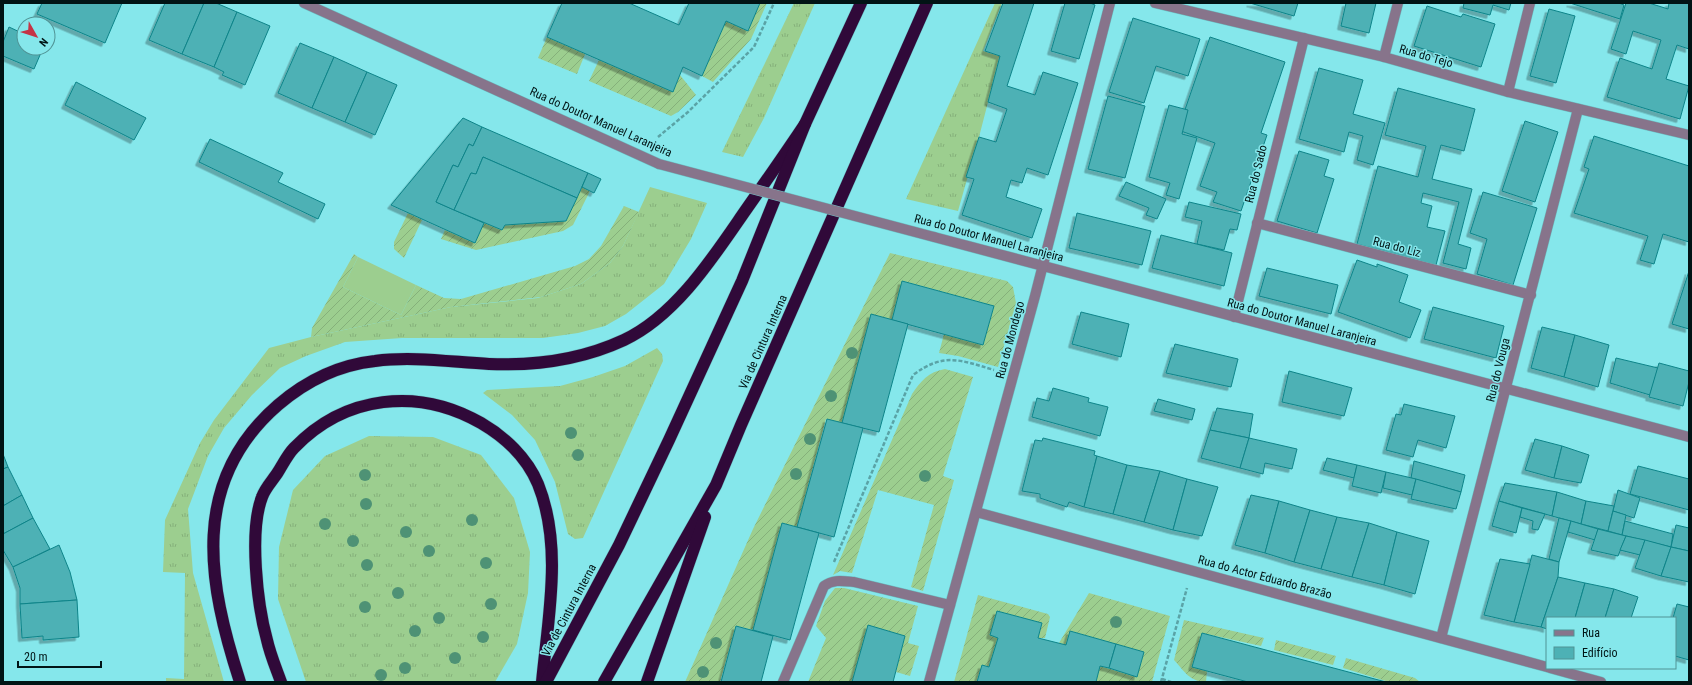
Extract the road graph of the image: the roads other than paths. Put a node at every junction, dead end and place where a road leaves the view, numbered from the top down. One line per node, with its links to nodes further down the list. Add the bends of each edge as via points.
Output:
1 (304, 3): 15 (street, Rua do Doutor Manuel Laranjeira, bridge, via 659,164)
2 (861, 3): 12 (highway, Via de Cintura Interna)
3 (927, 3): 20 (highway, Via de Cintura Interna)
4 (1110, 3): 15 (street, Rua do Mondego)
5 (1156, 3): 8 (street, Rua do Tejo)
6 (1398, 3): 9 (street)
7 (1530, 3): 10 (street)
8 (1304, 38): 9 (street, Rua do Tejo); 14 (street, Rua do Sado)
9 (1384, 57): 10 (street, Rua do Tejo)
10 (1508, 92): 11 (street, Rua do Tejo)
11 (1578, 109): 13 (street, Rua do Tejo); 16 (street, Rua do Vouga)
12 (805, 124): 26 (highway, via 712,259 682,295 652,322 626,339 573,358 544,363 516,365 402,359 345,366 294,391 273,409 253,429 223,482 212,546 217,601); 29 (highway, Via de Cintura Interna, via 742,281 676,426 619,545)
13 (1689, 136)
14 (1257, 223): 16 (street, Rua do Liz); 17 (street, Rua do Sado)
15 (1043, 266): 17 (street, Rua do Doutor Manuel Laranjeira); 21 (street, Rua do Mondego)
16 (1531, 296): 18 (street, Rua do Vouga)
17 (1234, 317): 18 (street, Rua do Doutor Manuel Laranjeira)
18 (1505, 390): 19 (street, Rua do Doutor Manuel Laranjeira); 23 (street, Rua do Vouga)
19 (1689, 438)
20 (716, 485): 30 (highway, Via de Cintura Interna); 31 (highway)
21 (976, 512): 22 (street, Rua do Mondego); 23 (street, Rua do Actor Eduardo Brazão)
22 (950, 606): 32 (street, via 854,582 833,581 824,586); 33 (street, Rua do Mondego)
23 (1441, 638): 24 (street, Rua do Actor Eduardo Brazão)
24 (1546, 667)
25 (1554, 669): 34 (street)
26 (240, 682)
27 (281, 682): 28 (highway, via 261,613 256,525 262,496 293,449 314,430 339,414 368,404 398,400 429,403 466,415 490,428 512,446 538,484 551,537 551,590)
28 (542, 682)
29 (546, 682)
30 (604, 682)
31 (647, 682)
32 (782, 682)
33 (929, 682)
34 (1601, 682)

